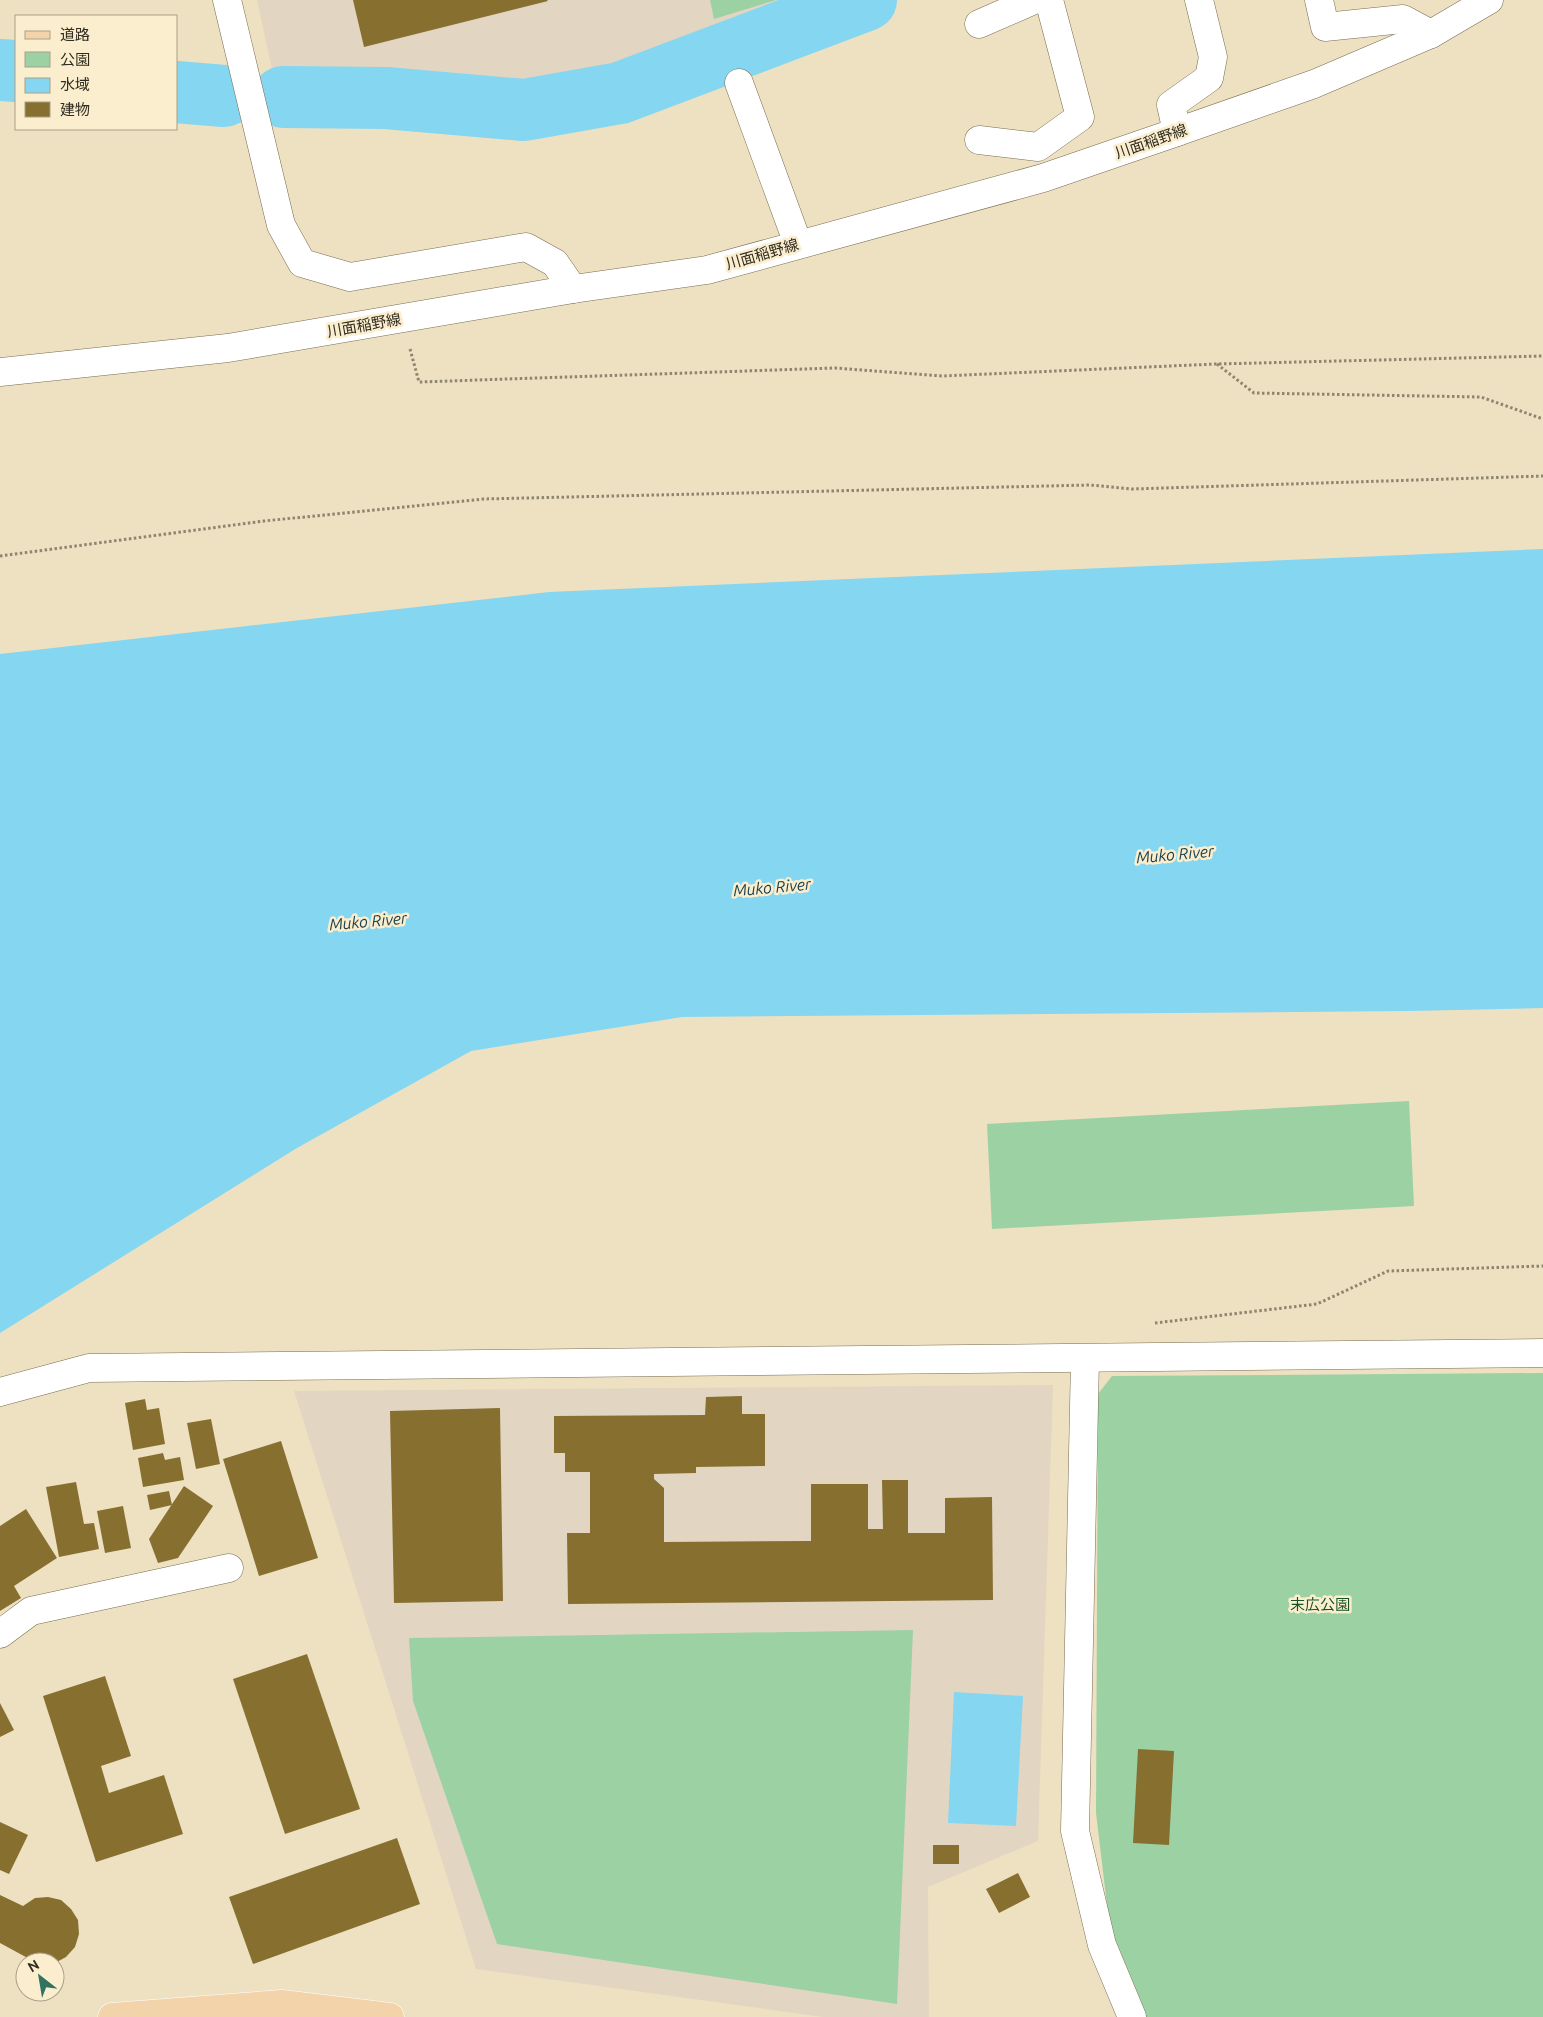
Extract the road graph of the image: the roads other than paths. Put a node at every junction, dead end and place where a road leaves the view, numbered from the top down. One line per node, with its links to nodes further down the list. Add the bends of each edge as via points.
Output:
1 (227, 0): 15 (street, via 281,225 302,263 350,277 526,247 556,263)
2 (1034, 0): 7 (street)
3 (1049, 0): 12 (street, via 1080,117)
4 (1199, 0): 10 (street, via 1213,57 1209,78 1171,105)
5 (1319, 0): 8 (street, via 1325,27 1404,19)
6 (1489, 0): 8 (street, 川面稲野線)
7 (979, 24)
8 (1431, 34): 10 (street, 川面稲野線, via 1314,84)
9 (739, 83): 14 (street)
10 (1177, 132): 13 (street, 川面稲野線)
11 (979, 140): 12 (street)
12 (1038, 147): 13 (street)
13 (1043, 178): 14 (street, 川面稲野線)
14 (798, 244): 15 (street, 川面稲野線, via 708,270)
15 (573, 289): 16 (street, 川面稲野線, via 228,348)
16 (0, 372)
17 (1543, 1353): 18 (street)
18 (1085, 1359): 19 (street, via 89,1368); 25 (street, via 1075,1831 1102,1946)
19 (0, 1392)
20 (228, 1568): 21 (street, via 32,1611)
21 (0, 1634)
22 (250, 2011): 23 (main road); 24 (main road, via 282,2004)
23 (112, 2017)
24 (390, 2017)
25 (1132, 2017)

